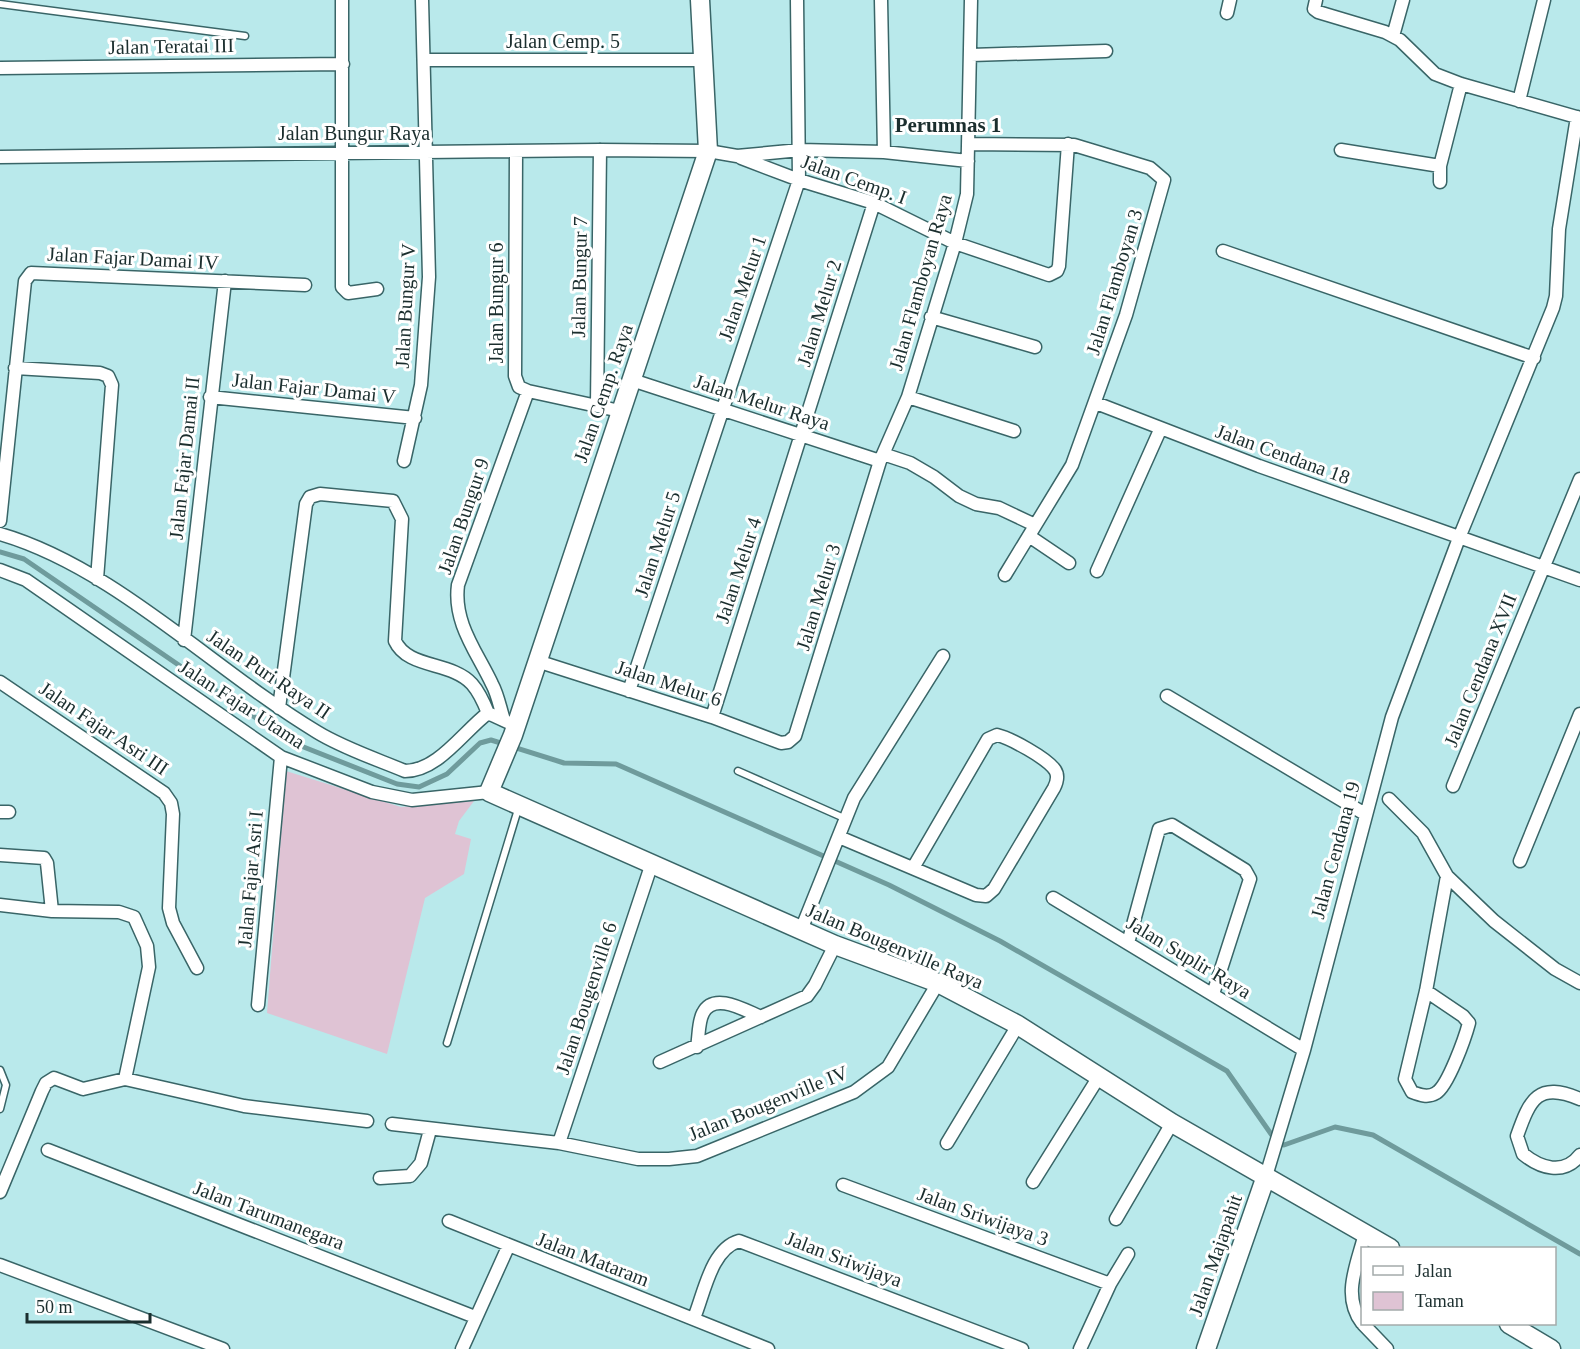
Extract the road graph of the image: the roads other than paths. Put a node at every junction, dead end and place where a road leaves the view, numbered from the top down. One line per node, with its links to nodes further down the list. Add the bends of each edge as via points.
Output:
1 (342, 0): 19 (street)
2 (423, 0): 17 (street, Jalan Bungur V)
3 (700, 0): 18 (street, Jalan Cemp. Raya)
4 (796, 0): 27 (street, Jalan Melur 1)
5 (881, 0): 33 (street)
6 (971, 0): 16 (street, Jalan Flamboyan Raya)
7 (1230, 0): 12 (street)
8 (1316, 0): 14 (street, via 1314,9 1318,12)
9 (1403, 0): 14 (street)
10 (1544, 0): 22 (street)
11 (0, 4): 13 (lane)
12 (1227, 13)
13 (245, 36)
14 (1393, 36): 21 (street, via 1435,74)
15 (1106, 51): 16 (street)
16 (971, 55): 24 (street, Jalan Flamboyan Raya)
17 (424, 60): 18 (street, Jalan Cemp. 5); 32 (street, Jalan Bungur V)
18 (702, 60): 30 (street, Jalan Cemp. Raya)
19 (343, 64): 20 (street, Jalan Teratai III); 31 (street)
20 (0, 68)
21 (1461, 84): 22 (street); 37 (street)
22 (1519, 101): 23 (street)
23 (1578, 117): 48 (street, Jalan Cendana 19, via 1559,229 1556,296)
24 (968, 144): 25 (street, Jalan Flamboyan 3); 36 (street, Jalan Flamboyan Raya)
25 (1068, 144): 41 (street, Jalan Cemp. I, via 1059,266 1052,274 1041,274); 54 (street, Jalan Flamboyan 3, via 1150,168 1164,180)
26 (600, 150): 29 (street, Jalan Bungur Raya); 30 (street, Jalan Bungur Raya); 55 (street, Jalan Bungur 7)
27 (800, 150): 33 (street, Jalan Cemp. I); 34 (street, Jalan Cemp. I); 38 (street, Jalan Melur 1)
28 (1341, 150): 37 (street)
29 (516, 151): 32 (street, Jalan Bungur Raya); 51 (street, Jalan Bungur 6, via 515,376 519,387)
30 (708, 151): 34 (street, Jalan Cemp. I); 50 (street, Jalan Cemp. Raya)
31 (344, 152): 32 (street, Jalan Bungur Raya); 35 (street, Jalan Bungur Raya); 45 (street, via 342,287 348,292)
32 (426, 152): 58 (street, Jalan Bungur V, via 429,277)
33 (884, 152): 36 (street, Jalan Cemp. I)
34 (737, 156): 38 (street, Jalan Cemp. I)
35 (0, 157)
36 (968, 160): 41 (street, Jalan Flamboyan Raya, via 967,194)
37 (1440, 166): 39 (street)
38 (799, 180): 40 (street, Jalan Cemp. I); 56 (street, Jalan Melur 1)
39 (1440, 182)
40 (874, 203): 41 (street, Jalan Cemp. I); 61 (street, Jalan Melur 2)
41 (955, 243): 46 (street, Jalan Flamboyan Raya)
42 (1222, 251): 48 (street)
43 (225, 281): 44 (street, Jalan Fajar Damai IV); 49 (street, Jalan Fajar Damai IV, via 31,273 25,281); 52 (street, Jalan Fajar Damai II)
44 (304, 285)
45 (376, 289)
46 (931, 317): 47 (street); 53 (street, Jalan Flamboyan Raya)
47 (1035, 347)
48 (1534, 358): 68 (street, Jalan Cendana 19)
49 (15, 368): 65 (street, Jalan Fajar Damai IV); 74 (street, via 100,373 108,376 112,385)
50 (632, 380): 56 (street, Jalan Melur Raya); 57 (street, Jalan Cemp. Raya)
51 (528, 391): 55 (street); 86 (street, Jalan Bungur 9, via 456,600 463,627)
52 (210, 397): 58 (street, Jalan Fajar Damai V); 76 (street, Jalan Fajar Damai II)
53 (908, 398): 60 (street); 62 (street, Jalan Flamboyan Raya)
54 (1096, 403): 59 (street, Jalan Cendana 18); 66 (street, Jalan Flamboyan 3, via 1072,465)
55 (597, 405): 57 (street)
56 (722, 409): 61 (street, Jalan Melur Raya); 80 (street, Jalan Melur 5)
57 (620, 411): 78 (street, Jalan Cemp. Raya)
58 (415, 418): 63 (street, Jalan Bungur V)
59 (1160, 430): 68 (street, Jalan Cendana 18); 72 (street)
60 (1014, 431)
61 (801, 434): 62 (street, Jalan Melur Raya); 85 (street, Jalan Melur 4)
62 (882, 457): 66 (street, Jalan Melur Raya, via 910,463 959,496 999,508); 87 (street, Jalan Melur 3, via 795,736)
63 (404, 461)
64 (1580, 479): 70 (street, Jalan Cendana XVII)
65 (0, 522)
66 (1032, 530): 69 (street, Jalan Melur Raya); 73 (street, Jalan Flamboyan 3)
67 (0, 534): 74 (street, Jalan Puri Raya II, via 39,547)
68 (1459, 538): 70 (street, Jalan Cendana 18); 94 (street, Jalan Cendana 19, via 1392,717)
69 (1069, 563)
70 (1543, 568): 75 (street, Jalan Cendana 18); 90 (street, Jalan Cendana XVII)
71 (0, 570): 88 (street, Jalan Fajar Utama, via 26,580)
72 (1097, 571)
73 (1005, 575)
74 (97, 579): 76 (street, Jalan Puri Raya II)
75 (1580, 580)
76 (184, 640): 82 (street, Jalan Puri Raya II)
77 (943, 656): 95 (street)
78 (537, 662): 80 (street, Jalan Melur 6); 86 (street, Jalan Cemp. Raya)
79 (0, 682): 108 (street, Jalan Fajar Asri III, via 164,793 171,803 168,897 173,923)
80 (629, 691): 85 (street, Jalan Melur 6)
81 (1167, 696): 94 (street)
82 (279, 708): 83 (street, Jalan Puri Raya II, via 319,734 405,771 418,771 433,763); 83 (street, via 306,504 310,497 320,495 393,501 402,519 394,641 407,656 458,673 472,684)
83 (488, 713): 86 (street)
84 (1580, 714): 98 (street)
85 (712, 717): 87 (street, Jalan Melur 6)
86 (511, 727): 91 (street, Jalan Cemp. Raya, via 505,759)
87 (788, 742)
88 (281, 757): 91 (street, Jalan Fajar Utama, via 372,792 412,800); 113 (street, Jalan Fajar Asri I)
89 (738, 771): 95 (lane)
90 (1453, 786)
91 (489, 792): 93 (street, Jalan Bougenville Raya)
92 (1389, 799): 101 (street, via 1423,833)
93 (519, 806): 99 (street, Jalan Bougenville Raya); 116 (lane)
94 (1365, 814): 118 (street, Jalan Cendana 19)
95 (844, 818): 96 (street)
96 (839, 837): 100 (street); 105 (street)
97 (0, 855): 104 (street, via 44,858)
98 (1520, 861)
99 (651, 866): 105 (street, Jalan Bougenville Raya); 129 (street, Jalan Bougenville 6)
100 (914, 868): 100 (street, via 988,739 1004,737 1056,770 1054,788 994,889 986,896)
101 (1447, 876): 109 (street, via 1494,921 1555,969); 111 (street)
102 (1053, 898): 106 (street, Jalan Suplir Raya)
103 (0, 904): 104 (street)
104 (52, 911): 122 (street, via 128,914 143,931 149,967)
105 (801, 930): 107 (street, Jalan Bougenville Raya)
106 (1128, 943): 112 (street, Jalan Suplir Raya); 112 (street, via 1159,829 1172,825 1245,870 1250,879)
107 (835, 945): 110 (street, Jalan Bougenville Raya); 114 (street, via 807,996)
108 (197, 968)
109 (1580, 983)
110 (938, 984): 115 (street, Jalan Bougenville Raya); 129 (street, Jalan Bougenville IV, via 888,1067 855,1092 804,1114 697,1156 638,1159)
111 (1426, 991): 111 (street, via 1406,1079 1412,1092 1425,1096 1435,1094 1444,1084 1468,1023)
112 (1213, 993): 118 (street, Jalan Suplir Raya)
113 (258, 1005)
114 (761, 1017): 117 (street); 117 (street, via 728,1003 708,1007 702,1013)
115 (1018, 1025): 121 (street, Jalan Bougenville Raya); 130 (street)
116 (447, 1043)
117 (697, 1047): 119 (street)
118 (1304, 1050): 133 (street, Jalan Cendana 19)
119 (660, 1062)
120 (0, 1070): 124 (lane, via 6,1084)
121 (1100, 1075): 126 (street, Jalan Bougenville Raya); 135 (street)
122 (125, 1079): 125 (street, via 244,1106); 137 (street, via 83,1089 57,1078 49,1080)
123 (1580, 1099): 132 (street, via 1556,1091 1539,1094 1517,1136 1523,1154 1543,1167 1563,1167)
124 (0, 1109)
125 (368, 1121)
126 (1172, 1123): 133 (street, Jalan Bougenville Raya); 138 (street)
127 (392, 1124): 128 (street, Jalan Bougenville IV)
128 (430, 1130): 129 (street, Jalan Bougenville IV); 134 (street, via 421,1162 410,1176)
129 (559, 1143)
130 (947, 1143)
131 (48, 1150): 148 (street, Jalan Tarumanegara)
132 (1580, 1155)
133 (1266, 1176): 140 (street, Jalan Bougenville Raya); 158 (street, Jalan Majapahit)
134 (380, 1178)
135 (1033, 1182)
136 (843, 1185): 147 (street, Jalan Sriwijaya 3)
137 (0, 1192)
138 (1116, 1219)
139 (450, 1221): 141 (street)
140 (1365, 1233): 142 (street); 143 (street, Jalan Bougenville Raya)
141 (508, 1247): 148 (street, Jalan Mataram); 149 (street, Jalan Mataram)
142 (1362, 1247)
143 (1388, 1247)
144 (1361, 1251): 150 (street, via 1352,1305)
145 (1128, 1254): 147 (street)
146 (0, 1265): 153 (street)
147 (1110, 1284): 157 (street)
148 (475, 1317): 154 (street, Jalan Mataram)
149 (694, 1318): 155 (street, Jalan Mataram); 156 (street, Jalan Sriwijaya, via 718,1257 739,1241)
150 (1361, 1320)
151 (1365, 1325): 159 (street)
152 (1512, 1325): 160 (street)
153 (223, 1349)
154 (462, 1349)
155 (768, 1349)
156 (1022, 1349)
157 (1080, 1349)
158 (1206, 1349)
159 (1387, 1349)
160 (1551, 1349)

